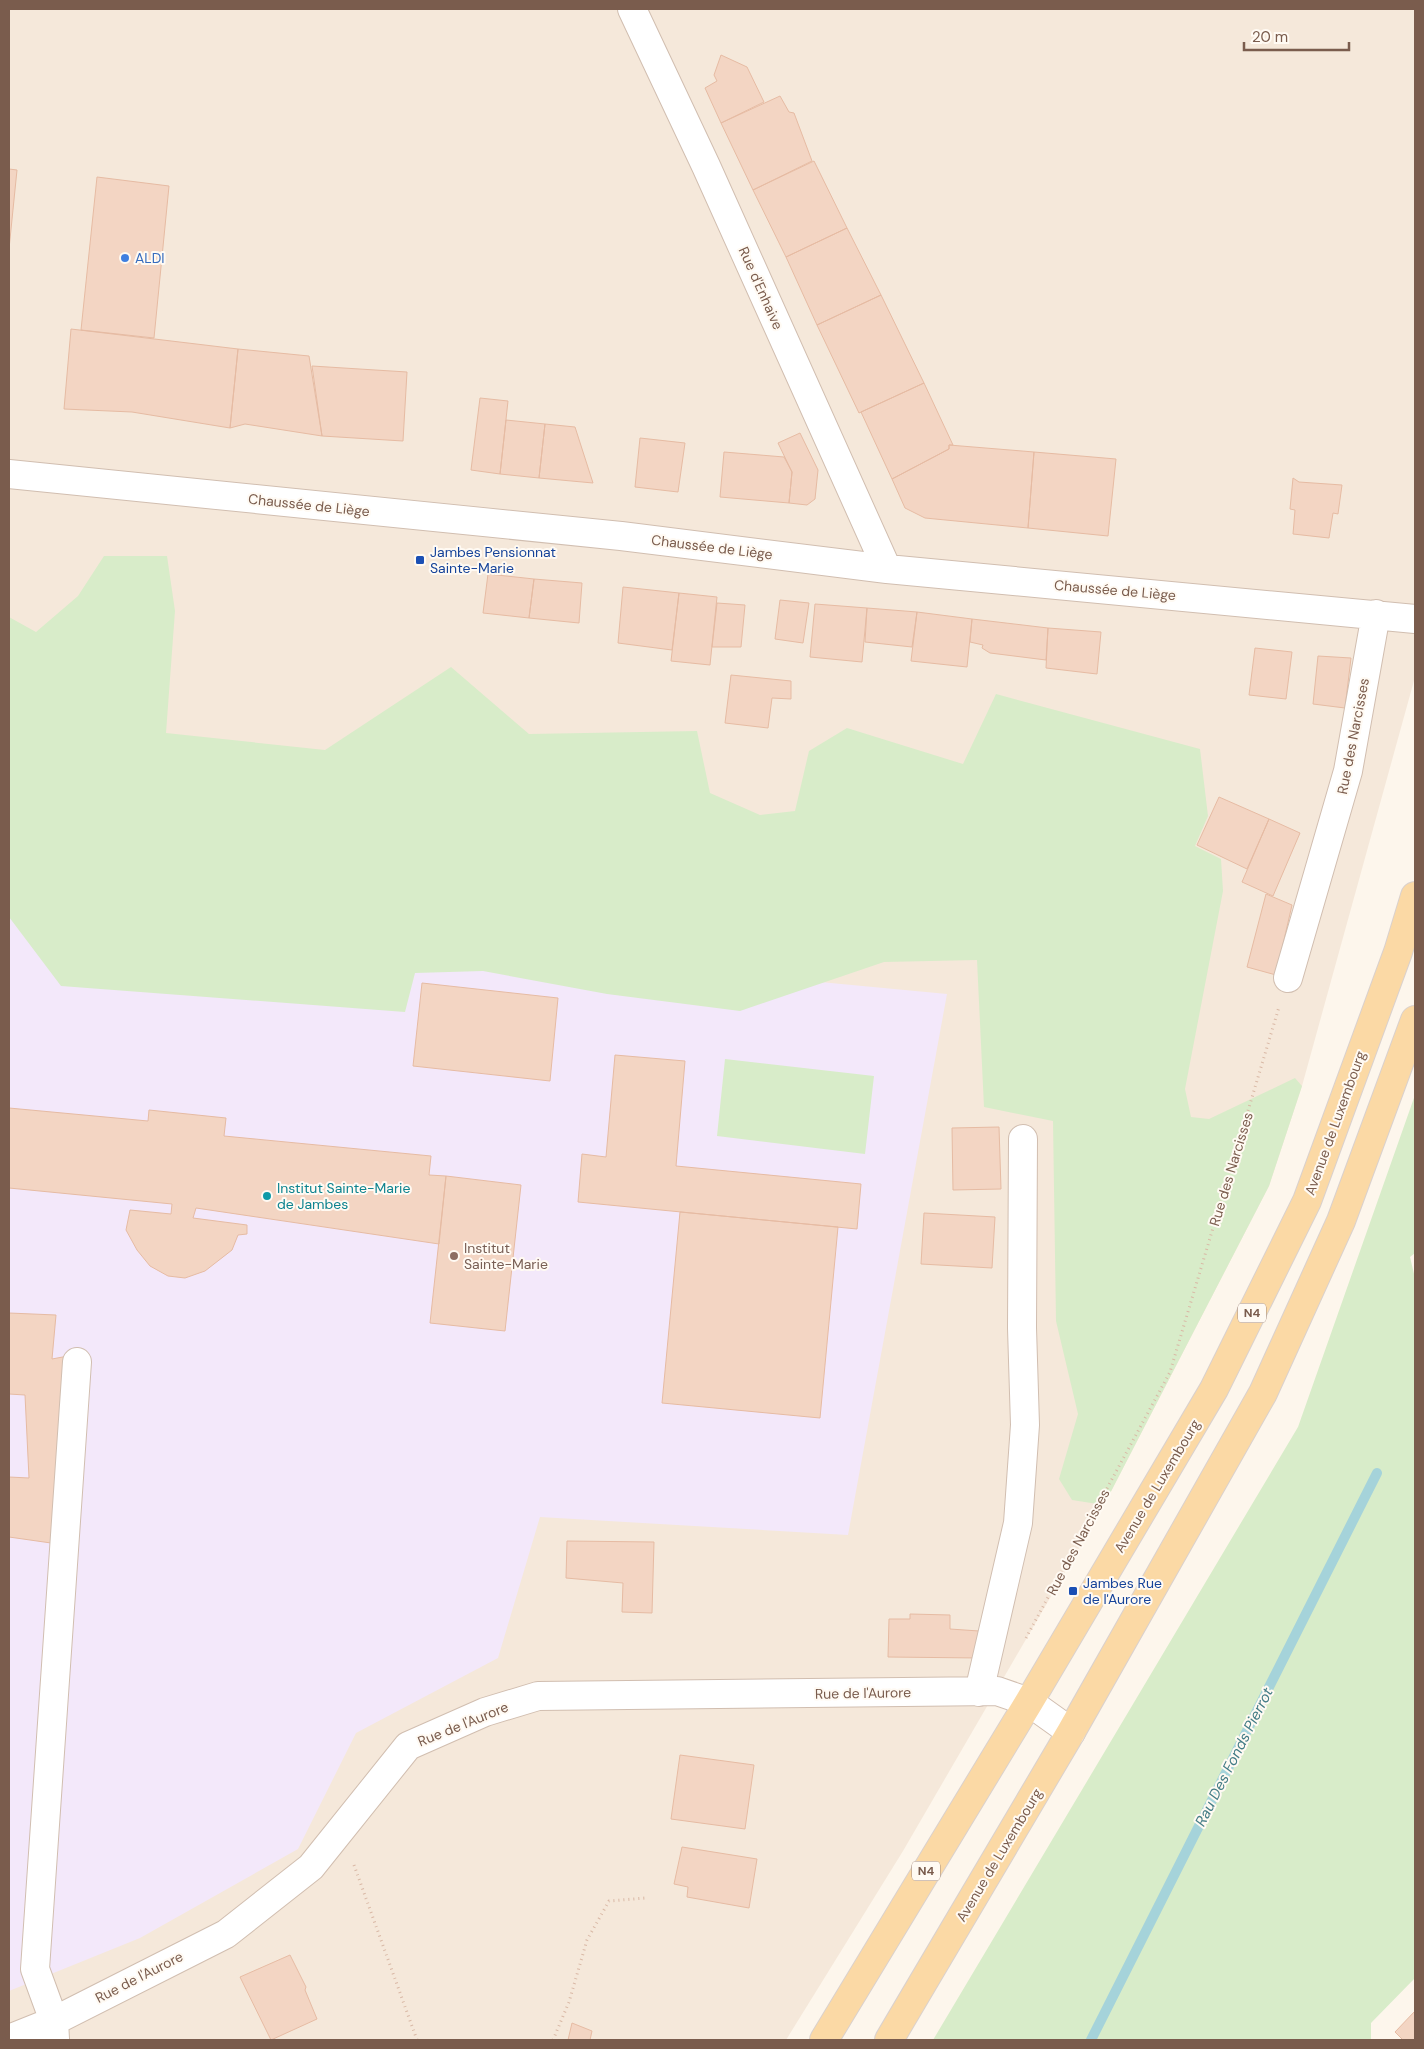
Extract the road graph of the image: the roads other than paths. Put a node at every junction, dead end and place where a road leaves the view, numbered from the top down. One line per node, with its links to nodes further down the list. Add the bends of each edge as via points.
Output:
1 (632, 9): 3 (street, Rue d'Enhaive)
2 (9, 474): 3 (street, Chaussée de Liège, via 622,536)
3 (887, 569): 4 (street, Chaussée de Liège)
4 (1376, 614): 5 (street, Chaussée de Liège); 7 (street, Rue des Narcisses, via 1348,771)
5 (1415, 618)
6 (1415, 896): 12 (main road, Avenue de Luxembourg / N4, via 1398,952 1307,1201 1214,1389)
7 (1288, 978)
8 (1415, 1020): 13 (main road, Avenue de Luxembourg, via 1341,1221 1263,1393)
9 (1023, 1138): 11 (street, via 1025,1425 1018,1523)
10 (76, 1362): 14 (street, via 35,1969)
11 (979, 1692): 12 (street, Rue de l'Aurore, via 997,1691); 14 (street, Rue de l'Aurore, via 538,1696 485,1712 408,1746 311,1867 226,1934)
12 (1029, 1702): 13 (street, Rue de l'Aurore); 16 (main road, Avenue de Luxembourg / N4)
13 (1071, 1732): 17 (main road, Avenue de Luxembourg)
14 (55, 2031): 15 (street, Rue de l'Aurore)
15 (9, 2039)
16 (824, 2040)
17 (889, 2040)

